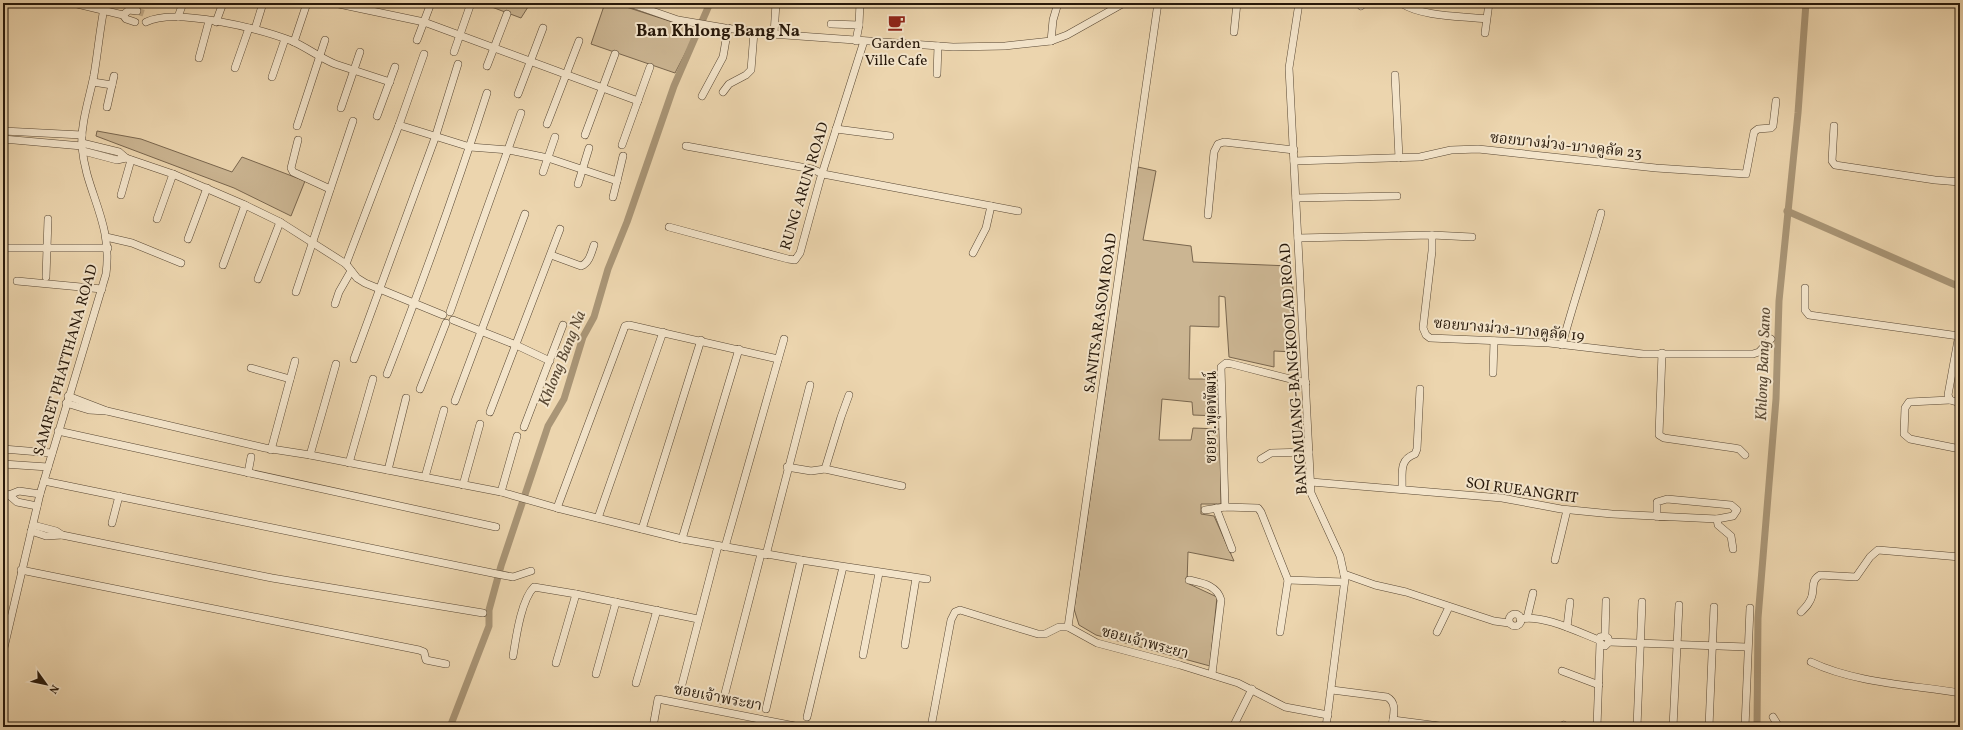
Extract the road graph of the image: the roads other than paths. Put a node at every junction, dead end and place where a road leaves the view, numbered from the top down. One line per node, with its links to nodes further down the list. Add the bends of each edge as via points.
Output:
1 (73, 3): 19 (street)
2 (183, 3): 23 (street)
3 (223, 3): 26 (street)
4 (263, 3): 33 (street)
5 (307, 3): 45 (street)
6 (334, 3): 28 (street)
7 (430, 3): 28 (street)
8 (471, 3): 38 (street)
9 (629, 3): 32 (street, via 678,20)
10 (776, 3): 36 (street)
11 (860, 3): 30 (street, RUNG ARUN ROAD)
12 (1058, 3): 44 (street)
13 (1124, 3): 44 (street, via 1067,35)
14 (1158, 3): 270 (street, SANITSARASOM ROAD)
15 (1237, 3): 35 (street)
16 (1299, 3): 100 (street, BANGMUANG-BANGKOOLAD ROAD, via 1289,68)
17 (1401, 3): 25 (street, via 1409,8 1431,13)
18 (1489, 3): 25 (street)
19 (106, 8): 21 (street); 67 (street, SAMRET PHATTHANA ROAD)
20 (137, 11): 21 (street, via 129,10)
21 (121, 14): 27 (street)
22 (507, 14): 47 (street)
23 (178, 17): 24 (street); 26 (street)
24 (148, 18)
25 (1486, 18): 37 (street)
26 (212, 21): 33 (street); 53 (street)
27 (135, 22)
28 (424, 22): 38 (street); 41 (street)
29 (831, 24): 30 (street)
30 (859, 25): 43 (street, RUNG ARUN ROAD)
31 (543, 28): 54 (street)
32 (728, 28): 34 (street); 72 (street, via 723,57)
33 (252, 29): 39 (street); 59 (street)
34 (754, 32): 36 (street); 69 (street, via 751,70 729,84)
35 (1234, 32)
36 (774, 34): 43 (street)
37 (1485, 34)
38 (459, 35): 47 (street); 49 (street)
39 (285, 39): 45 (street); 65 (street)
40 (324, 40): 52 (street)
41 (417, 40)
42 (579, 41): 61 (street)
43 (860, 41): 46 (street); 84 (street, RUNG ARUN ROAD)
44 (1051, 41): 46 (street, via 1005,46)
45 (294, 42): 52 (street)
46 (938, 46): 62 (street)
47 (494, 48): 54 (street); 56 (street)
48 (360, 52): 60 (street)
49 (454, 52)
50 (424, 54): 81 (street)
51 (615, 54): 68 (street)
52 (318, 56): 60 (street); 82 (street)
53 (199, 58)
54 (530, 61): 61 (street); 71 (street)
55 (458, 64): 91 (street)
56 (487, 66)
57 (396, 67): 66 (street)
58 (650, 67): 74 (street)
59 (235, 68)
60 (354, 70): 66 (street); 76 (street)
61 (566, 74): 68 (street); 80 (street)
62 (938, 74)
63 (1396, 75): 103 (street)
64 (114, 76): 67 (street)
65 (272, 77)
66 (390, 82): 78 (street)
67 (102, 84): 75 (street); 94 (street, SAMRET PHATTHANA ROAD)
68 (603, 88): 74 (street); 87 (street)
69 (723, 92)
70 (487, 93): 97 (street)
71 (518, 94)
72 (702, 96)
73 (1776, 100): 103 (street, ซอยบางม่วง-บางคูลัด 23, via 1773,126 1754,132 1746,174 1656,168 1478,149 1459,149 1430,156)
74 (638, 101): 95 (street)
75 (107, 107)
76 (341, 108)
77 (521, 113): 99 (street)
78 (377, 116)
79 (353, 121): 114 (street)
80 (548, 124)
81 (399, 125): 91 (street); 144 (street)
82 (297, 126)
83 (1834, 126): 111 (street, via 1833,164)
84 (836, 129): 88 (street); 109 (street, RUNG ARUN ROAD)
85 (3, 131): 86 (street)
86 (27, 132): 92 (street); 94 (street)
87 (585, 135)
88 (890, 136)
89 (555, 137): 102 (street)
90 (3, 138): 92 (street)
91 (435, 138): 97 (street); 153 (street)
92 (26, 140): 94 (street)
93 (298, 140): 114 (street, via 292,172)
94 (82, 144): 104 (street, via 117,160); 132 (street, SAMRET PHATTHANA ROAD)
95 (622, 145)
96 (686, 146): 109 (street, via 812,169)
97 (470, 147): 99 (street); 155 (street)
98 (589, 148): 106 (street)
99 (509, 150): 102 (street); 157 (street)
100 (1294, 150): 105 (street, BANGMUANG-BANGKOOLAD ROAD); 124 (street, via 1224,142 1218,144 1214,152)
101 (623, 156): 110 (street)
102 (548, 158): 106 (street); 107 (street)
103 (1399, 158): 105 (street, ซอยบางม่วง-บางคูลัด 23)
104 (128, 159): 108 (street); 115 (street)
105 (1294, 161): 118 (street, BANGMUANG-BANGKOOLAD ROAD)
106 (582, 170): 110 (street); 112 (street)
107 (543, 172)
108 (173, 174): 113 (street); 126 (street)
109 (823, 174): 120 (street); 128 (street, RUNG ARUN ROAD, via 800,253 795,260)
110 (617, 181): 117 (street)
111 (1960, 182)
112 (578, 184)
113 (207, 188): 119 (street); 134 (street)
114 (330, 188): 135 (street)
115 (121, 195)
116 (1397, 196): 118 (street)
117 (613, 197)
118 (1296, 198): 133 (street, BANGMUANG-BANGKOOLAD ROAD)
119 (245, 205): 127 (street); 145 (street)
120 (991, 206): 121 (street); 140 (street, via 986,228)
121 (1018, 212)
122 (1601, 213): 169 (street)
123 (525, 214): 161 (street)
124 (1208, 215)
125 (48, 219): 139 (street)
126 (157, 219)
127 (280, 222): 135 (street); 149 (street)
128 (668, 227)
129 (560, 229): 141 (street)
130 (1432, 235): 131 (street); 133 (street); 167 (street, ซอยบางม่วง-บางคูลัด 19, via 1424,332 1430,338)
131 (1472, 236)
132 (106, 237): 138 (street, SAMRET PHATTHANA ROAD); 142 (street, via 132,243)
133 (1298, 238): 182 (street, BANGMUANG-BANGKOOLAD ROAD)
134 (188, 239)
135 (313, 244): 144 (street); 154 (street)
136 (594, 246): 141 (street, via 589,259 581,266)
137 (3, 248): 139 (street)
138 (108, 248): 139 (street); 152 (street, SAMRET PHATTHANA ROAD)
139 (48, 249): 148 (street)
140 (973, 253)
141 (551, 255): 168 (street)
142 (181, 263)
143 (3, 264): 146 (street)
144 (346, 264): 147 (street)
145 (223, 265)
146 (3, 269)
147 (350, 271): 153 (street, via 356,278); 156 (street)
148 (46, 277)
149 (258, 279)
150 (17, 281): 152 (street)
151 (1805, 288): 163 (street, via 1805,310 1810,315)
152 (102, 289): 188 (street, SAMRET PHATTHANA ROAD)
153 (378, 289): 155 (street); 172 (street)
154 (296, 292)
155 (415, 303): 158 (street); 179 (street)
156 (335, 304)
157 (450, 312): 158 (street, via 444,312); 159 (street, via 453,314)
158 (443, 315): 159 (street, via 442,319)
159 (449, 321): 161 (street); 184 (street)
160 (563, 325): 175 (street)
161 (482, 331): 168 (street); 190 (street)
162 (663, 332): 166 (street); 226 (street, via 625,326); 231 (street)
163 (1959, 333): 189 (street, via 1948,387)
164 (784, 339): 173 (street)
165 (1771, 339): 171 (street, ซอยบางม่วง-บางคูลัด 19, via 1759,352 1753,354)
166 (701, 340): 170 (street); 236 (street)
167 (1494, 341): 169 (street, ซอยบางม่วง-บางคูลัด 19); 178 (street)
168 (516, 345): 175 (street); 193 (street)
169 (1562, 345): 171 (street, ซอยบางม่วง-บางคูลัด 19, via 1625,353)
170 (739, 349): 173 (street); 237 (street)
171 (1662, 353): 204 (street, via 1659,435 1664,438 1739,449)
172 (354, 359)
173 (778, 360): 238 (street)
174 (295, 361): 180 (street)
175 (550, 361): 195 (street)
176 (336, 364): 203 (street)
177 (251, 368): 180 (street)
178 (1493, 373)
179 (387, 374)
180 (290, 379): 200 (street)
181 (373, 379): 207 (street)
182 (1306, 383): 201 (street, BANGMUANG-BANGKOOLAD ROAD); 225 (street, ซอยว.พุดพัฒน์, via 1232,364 1226,363 1221,367)
183 (810, 386): 210 (street)
184 (420, 389)
185 (1420, 389): 219 (street, via 1417,449 1403,463)
186 (849, 395): 212 (street)
187 (406, 398): 211 (street)
188 (67, 400): 196 (street, SAMRET PHATTHANA ROAD); 200 (street, via 89,410 107,411)
189 (1950, 400): 191 (street); 199 (street, via 1910,402 1906,408 1904,434 1910,439)
190 (455, 401)
191 (1960, 404)
192 (444, 410): 214 (street)
193 (490, 412)
194 (480, 424): 217 (street)
195 (524, 427)
196 (58, 431): 202 (street, SAMRET PHATTHANA ROAD); 213 (street)
197 (517, 436): 220 (street)
198 (3, 449): 202 (street)
199 (1960, 449)
200 (271, 450): 203 (street)
201 (1309, 452): 206 (street, via 1271,453); 216 (street, BANGMUANG-BANGKOOLAD ROAD)
202 (52, 453): 209 (street, SAMRET PHATTHANA ROAD)
203 (310, 455): 207 (street)
204 (1745, 455)
205 (251, 457): 213 (street)
206 (1261, 459)
207 (349, 463): 211 (street)
208 (3, 464): 209 (street)
209 (48, 467): 215 (street, SAMRET PHATTHANA ROAD)
210 (787, 467): 212 (street, via 811,471); 241 (street)
211 (388, 470): 214 (street)
212 (825, 470): 218 (street)
213 (248, 473): 234 (street)
214 (425, 477): 217 (street)
215 (44, 481): 222 (street, SAMRET PHATTHANA ROAD); 223 (street)
216 (1311, 482): 219 (street, SOI RUEANGRIT); 249 (street, BANGMUANG-BANGKOOLAD ROAD, via 1311,493 1340,556)
217 (463, 485): 220 (street)
218 (902, 486)
219 (1402, 490): 229 (street, SOI RUEANGRIT, via 1510,499)
220 (500, 492): 226 (street)
221 (6, 494): 222 (street, via 20,490); 224 (street, via 17,502)
222 (40, 494): 224 (street, SAMRET PHATTHANA ROAD)
223 (119, 496): 233 (street); 247 (street, via 513,577)
224 (37, 506): 235 (street, SAMRET PHATTHANA ROAD)
225 (1225, 507): 227 (street); 253 (street, via 1258,508)
226 (557, 508): 231 (street)
227 (1216, 508): 228 (street); 239 (street)
228 (1205, 510)
229 (1567, 510): 230 (street, SOI RUEANGRIT); 244 (street)
230 (1657, 517): 232 (street, SOI RUEANGRIT); 232 (street, SOI RUEANGRIT, via 1657,502 1667,499 1731,505 1736,510 1736,514 1730,518)
231 (598, 518): 236 (street)
232 (1716, 519): 240 (street, via 1718,525 1731,536)
233 (112, 523)
234 (496, 527)
235 (32, 528): 246 (street, SAMRET PHATTHANA ROAD); 266 (street, via 46,536 62,535 272,578)
236 (642, 529): 237 (street)
237 (682, 539): 238 (street)
238 (721, 546): 241 (street); 268 (street)
239 (1232, 549)
240 (1732, 549)
241 (763, 554): 243 (street); 296 (street)
242 (1960, 558): 267 (street, via 1878,550 1856,577 1817,577 1809,603)
243 (801, 560): 245 (street); 297 (street)
244 (1555, 560)
245 (843, 567): 248 (street); 299 (street)
246 (21, 570): 272 (street, SAMRET PHATTHANA ROAD); 286 (street, via 419,650 424,652 429,662)
247 (531, 571)
248 (879, 573): 250 (street); 282 (street)
249 (1344, 574): 254 (street, BANGMUANG-BANGKOOLAD ROAD); 262 (street)
250 (916, 578): 251 (street); 278 (street)
251 (927, 579)
252 (1189, 580): 289 (street, via 1210,586 1221,600)
253 (1288, 580): 254 (street); 273 (street)
254 (1344, 582): 293 (street, BANGMUANG-BANGKOOLAD ROAD)
255 (1533, 593): 269 (street)
256 (576, 594): 258 (street); 283 (street, via 537,587 532,589 520,618); 285 (street)
257 (1606, 601): 275 (street)
258 (616, 602): 265 (street); 288 (street)
259 (1570, 602): 271 (street)
260 (1642, 602): 276 (street)
261 (1679, 604): 277 (street)
262 (1449, 607): 269 (street, via 1509,623 1512,615); 274 (street)
263 (1714, 607): 279 (street)
264 (1750, 608): 280 (street)
265 (657, 610): 268 (street); 290 (street)
266 (483, 612)
267 (1801, 612)
268 (698, 619): 294 (street)
269 (1524, 619): 271 (street)
270 (1068, 627): 289 (street, ซอยเจ้าพระยา, via 1097,643); 304 (street, via 1059,627 1045,634 1038,634 957,610 951,620)
271 (1566, 627): 275 (street)
272 (5, 631): 281 (street, SAMRET PHATTHANA ROAD)
273 (1280, 632)
274 (1437, 632)
275 (1603, 640): 276 (street); 291 (street)
276 (1640, 643): 277 (street); 309 (street)
277 (1676, 644): 279 (street); 310 (street)
278 (905, 645)
279 (1712, 645): 280 (street); 311 (street)
280 (1748, 647): 312 (street)
281 (3, 652)
282 (862, 655)
283 (513, 656)
284 (1811, 662): 295 (street, via 1833,672)
285 (556, 663)
286 (446, 664)
287 (1562, 671): 291 (street)
288 (596, 674)
289 (1212, 674): 292 (street, ซอยเจ้าพระยา)
290 (636, 683)
291 (1599, 685): 308 (street)
292 (1252, 689): 298 (street, ซอยเจ้าพระยา, via 1285,707); 305 (street)
293 (1332, 690): 298 (street, BANGMUANG-BANGKOOLAD ROAD); 301 (street, via 1391,699 1394,707)
294 (680, 692)
295 (1960, 693)
296 (723, 701)
297 (766, 709)
298 (1328, 715): 306 (street, BANGMUANG-BANGKOOLAD ROAD)
299 (807, 717)
300 (1773, 717): 313 (street)
301 (1392, 724): 307 (street)
302 (653, 727): 303 (street, ซอยเจ้าพระยา, via 658,699)
303 (800, 727)
304 (931, 727)
305 (1233, 727)
306 (1326, 727)
307 (1447, 727)
308 (1597, 727)
309 (1637, 727)
310 (1673, 727)
311 (1709, 727)
312 (1745, 727)
313 (1779, 727)

